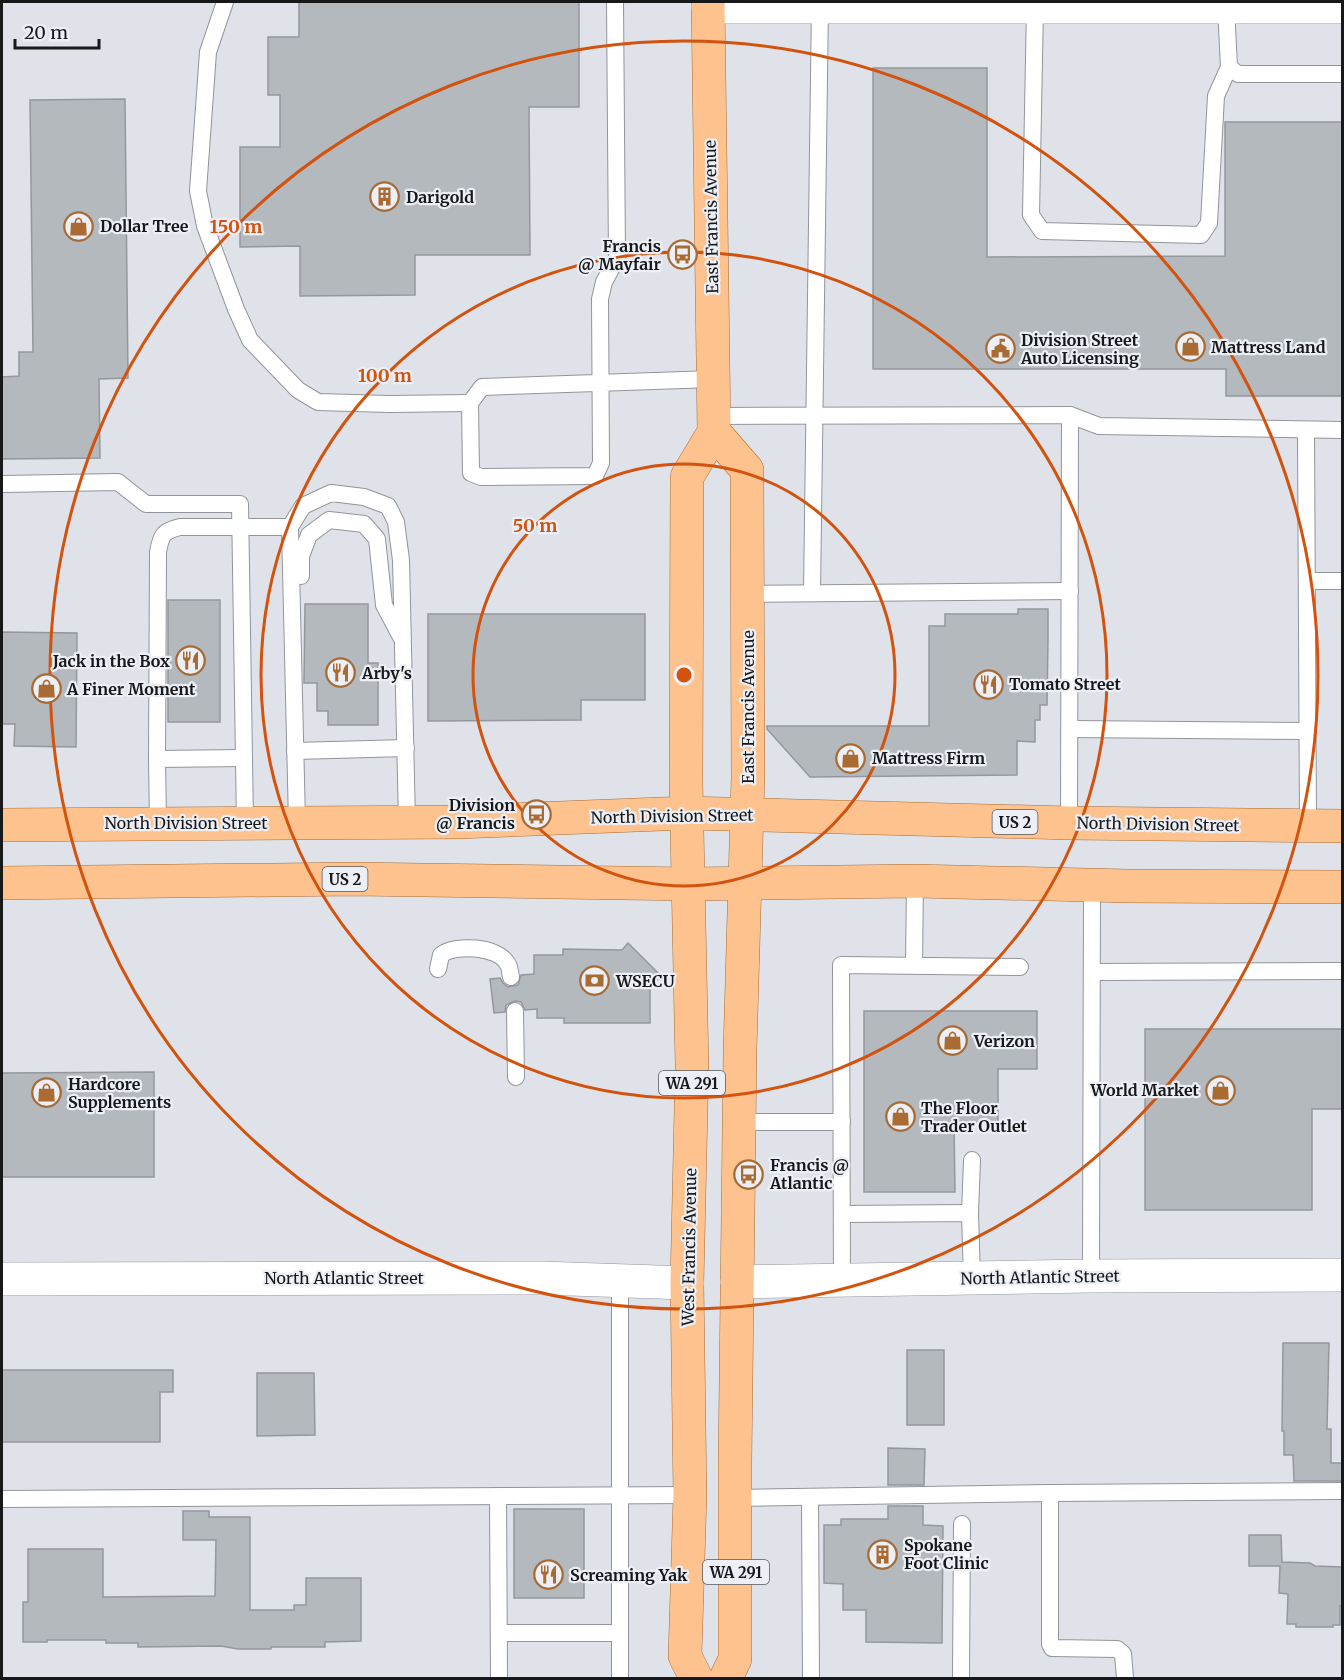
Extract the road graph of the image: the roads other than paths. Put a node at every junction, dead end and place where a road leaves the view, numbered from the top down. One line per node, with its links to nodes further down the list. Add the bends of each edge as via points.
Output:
1 (225, 2): 14 (lane, via 208,52 198,191 205,226 250,340 298,390 318,402)
2 (615, 2): 13 (lane, via 617,258 601,291)
3 (708, 4): 4 (street); 12 (main road, East Francis Avenue)
4 (820, 4): 5 (street); 16 (lane)
5 (1034, 4): 6 (street); 10 (lane, via 1031,214 1042,231 1202,235 1209,224 1216,96)
6 (1092, 4): 7 (street)
7 (1168, 4): 8 (street)
8 (1226, 7): 9 (street); 10 (lane)
9 (1342, 7)
10 (1229, 67): 11 (lane, via 1238,74)
11 (1342, 74)
12 (713, 380): 13 (lane); 17 (main road, East Francis Avenue)
13 (601, 383): 14 (lane, via 482,387); 14 (lane, via 601,463 595,476 481,477 471,473)
14 (470, 403)
15 (1070, 415): 16 (lane); 18 (lane, via 1100,426); 25 (lane)
16 (814, 416): 17 (lane); 26 (lane)
17 (714, 424): 27 (main road, East Francis Avenue, via 747,470); 36 (main road, via 687,477)
18 (1306, 430): 19 (lane); 23 (lane)
19 (1342, 430)
20 (2, 484): 21 (lane, via 118,482 147,504 240,504)
21 (240, 526): 22 (lane); 34 (lane); 35 (lane, via 180,527 161,537)
22 (290, 527): 28 (lane, via 303,506 331,493 364,497 388,506 396,522 401,560); 29 (lane)
23 (1307, 580): 24 (lane); 31 (lane)
24 (1342, 580)
25 (1070, 591): 26 (lane); 30 (lane)
26 (812, 593): 27 (lane)
27 (747, 594): 37 (main road, East Francis Avenue)
28 (403, 641): 29 (lane, via 384,605 377,539 364,524 329,520 309,535 301,556 301,644); 32 (lane)
29 (293, 683): 33 (lane)
30 (1070, 729): 31 (lane); 41 (lane)
31 (1308, 732): 44 (lane)
32 (406, 748): 33 (lane); 39 (lane)
33 (295, 751): 38 (lane)
34 (244, 758): 35 (lane); 40 (lane)
35 (157, 759): 42 (lane)
36 (687, 813): 37 (main road, North Division Street / US 2); 39 (main road, North Division Street / US 2); 49 (main road, West Francis Avenue / WA 291)
37 (746, 815): 41 (main road, North Division Street / US 2); 48 (main road, WA 291)
38 (297, 822): 39 (main road, North Division Street / US 2); 40 (main road, North Division Street / US 2)
39 (407, 822)
40 (245, 823): 42 (main road, North Division Street / US 2)
41 (1069, 823): 44 (main road, North Division Street / US 2)
42 (158, 824): 43 (main road, North Division Street / US 2)
43 (2, 825)
44 (1308, 826): 45 (main road, North Division Street / US 2)
45 (1342, 826)
46 (915, 881): 48 (main road, US 2); 50 (main road, US 2); 52 (lane)
47 (2, 883): 49 (main road, US 2, via 354,879)
48 (744, 883): 49 (main road, US 2); 60 (main road, WA 291)
49 (689, 884): 72 (main road, West Francis Avenue / WA 291, via 692,1066)
50 (1092, 884): 51 (main road, US 2); 56 (lane)
51 (1342, 887)
52 (914, 965): 53 (lane); 61 (lane, via 841,964)
53 (1020, 967)
54 (438, 969): 57 (lane, via 441,955 450,949 485,949 507,962)
55 (1342, 971): 56 (lane)
56 (1092, 972): 66 (lane)
57 (511, 977)
58 (515, 1011): 59 (lane)
59 (516, 1077)
60 (740, 1122): 61 (lane); 71 (main road, WA 291)
61 (842, 1122): 64 (lane)
62 (972, 1160): 63 (lane)
63 (970, 1213): 64 (lane); 67 (lane)
64 (842, 1214): 70 (lane)
65 (1342, 1275): 66 (street, North Atlantic Street)
66 (1090, 1276): 67 (street, North Atlantic Street)
67 (972, 1278): 70 (street, North Atlantic Street)
68 (2, 1279): 69 (street, North Atlantic Street)
69 (620, 1281): 72 (street, North Atlantic Street); 77 (lane)
70 (842, 1281): 71 (street, North Atlantic Street)
71 (737, 1282): 78 (main road, WA 291)
72 (687, 1283): 75 (main road, West Francis Avenue / WA 291)
73 (1342, 1491): 74 (lane)
74 (1050, 1493): 79 (lane); 90 (lane, via 1050,1644 1053,1648 1117,1649 1124,1654)
75 (690, 1495): 77 (lane); 86 (main road, West Francis Avenue / WA 291, via 685,1656)
76 (498, 1496): 77 (lane); 80 (lane); 82 (lane)
77 (619, 1496): 83 (lane)
78 (736, 1498): 79 (lane); 87 (main road, WA 291, via 735,1659)
79 (810, 1498): 88 (lane)
80 (2, 1499)
81 (962, 1524): 89 (lane)
82 (499, 1633): 83 (lane); 84 (lane)
83 (619, 1633): 85 (lane)
84 (500, 1678)
85 (620, 1678)
86 (696, 1678)
87 (726, 1678)
88 (811, 1678)
89 (961, 1678)
90 (1125, 1678)

